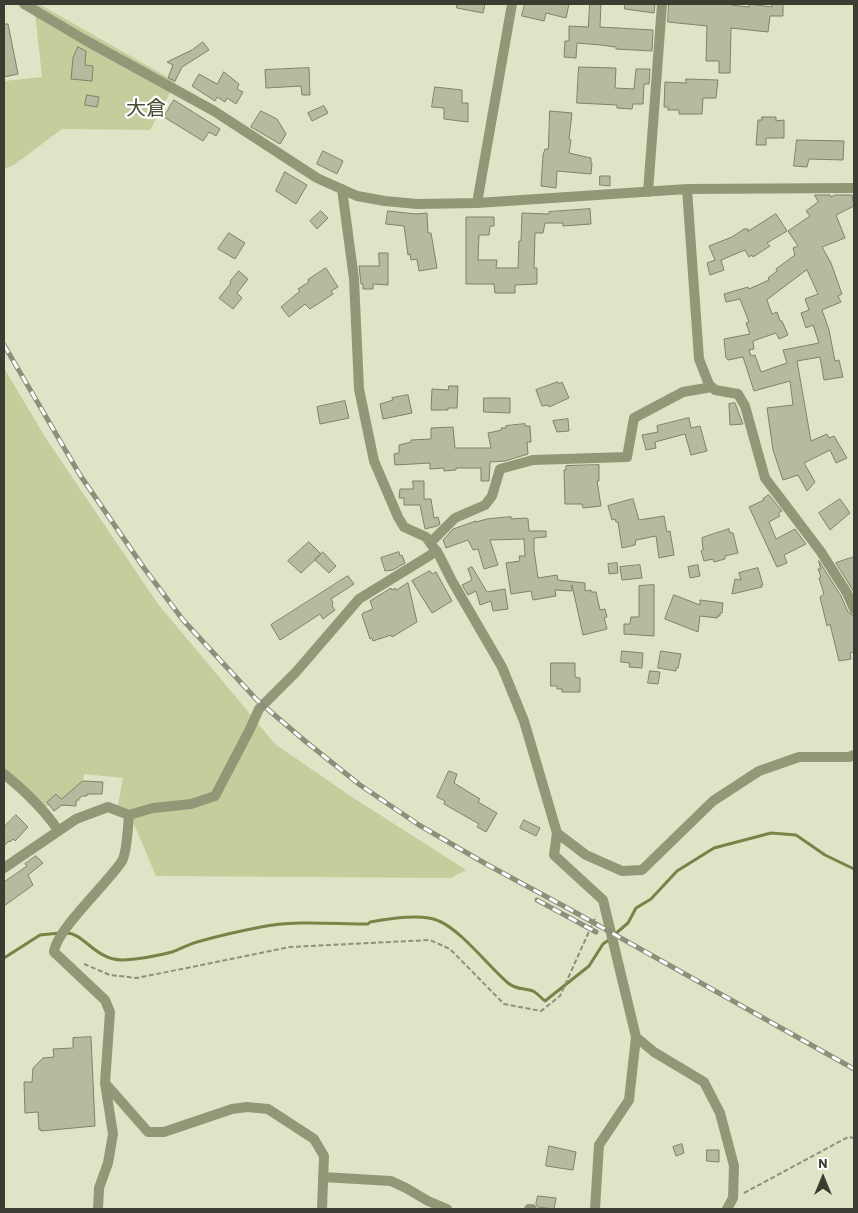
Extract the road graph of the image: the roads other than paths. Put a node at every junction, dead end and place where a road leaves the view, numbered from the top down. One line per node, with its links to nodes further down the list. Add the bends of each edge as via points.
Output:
1 (24, 4): 5 (street, via 214,111 318,178)
2 (512, 4): 8 (street)
3 (662, 4): 7 (street)
4 (854, 188): 6 (street)
5 (342, 189): 8 (street, via 357,196 385,201); 10 (street, via 354,279 359,389 374,461 404,527 426,537)
6 (687, 189): 7 (street); 9 (street, via 699,359)
7 (648, 192): 8 (street)
8 (477, 203)
9 (710, 387): 10 (street, via 682,392 634,418 628,457 533,460 500,469 492,496 485,505 455,518); 11 (street, via 738,394 745,406 765,478 821,552)
10 (433, 547): 14 (street, via 359,599 296,672 262,705 214,796 191,804 153,808); 16 (street, via 502,667 524,721)
11 (854, 610)
12 (854, 754): 16 (street, via 799,758 758,771 713,801 642,870 622,871 586,856)
13 (4, 774): 15 (street, via 29,794)
14 (130, 815): 15 (street, via 108,807); 19 (street, via 123,860 66,928 54,952 105,1000 110,1012)
15 (58, 830): 17 (street)
16 (557, 834): 18 (street, via 554,856 603,900)
17 (4, 868)
18 (636, 1037): 24 (street, via 629,1100 599,1145); 25 (street, via 654,1052 704,1082 720,1113 734,1166 733,1198)
19 (105, 1083): 20 (street, via 148,1132 164,1132 247,1107 268,1110 314,1139 324,1156); 21 (street, via 113,1134 99,1188)
20 (323, 1177): 22 (street); 23 (street, via 391,1181)
21 (98, 1209)
22 (322, 1209)
23 (447, 1209)
24 (595, 1209)
25 (727, 1209)

